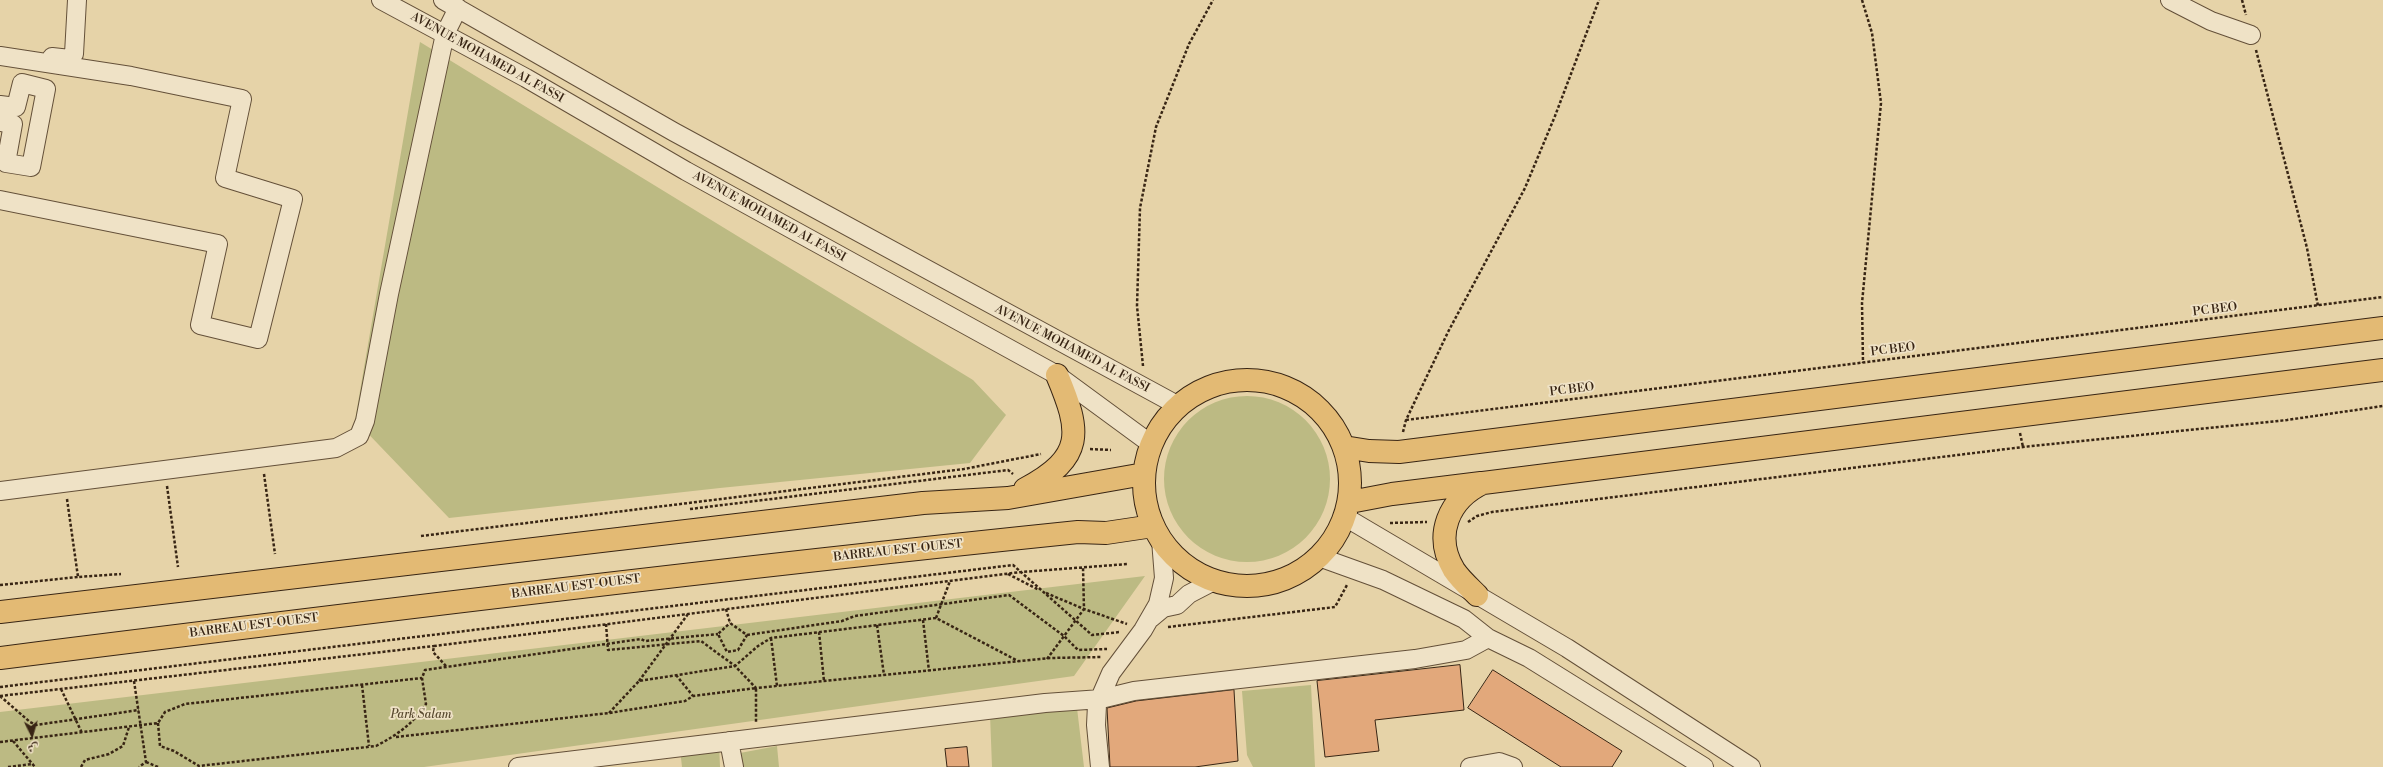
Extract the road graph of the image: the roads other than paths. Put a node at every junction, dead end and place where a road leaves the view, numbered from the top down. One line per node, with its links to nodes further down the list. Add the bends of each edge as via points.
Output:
1 (77, 0): 7 (street, via 74,54 70,59)
2 (381, 0): 5 (street, AVENUE MOHAMED AL FASSI)
3 (2170, 0): 6 (street, via 2210,21)
4 (450, 4): 5 (street); 13 (street, AVENUE MOHAMED AL FASSI, via 680,136)
5 (445, 34): 12 (street, AVENUE MOHAMED AL FASSI, via 686,171); 18 (street, via 390,286 365,421 359,436 336,448)
6 (2251, 35)
7 (0, 46)
8 (0, 56): 9 (street, via 131,76 242,99 225,178 293,199 258,339 200,325 218,244)
9 (0, 200)
10 (2383, 328): 15 (main road, via 1399,452)
11 (2383, 370): 17 (main road)
12 (1057, 375): 14 (street, AVENUE MOHAMED AL FASSI); 19 (main road, via 1074,419 1072,448 1054,471)
13 (1177, 405): 14 (main road, via 1162,422); 15 (main road, via 1210,386 1246,379 1282,385 1313,403 1326,416)
14 (1150, 444): 16 (main road)
15 (1344, 447): 20 (main road, via 1350,466)
16 (1144, 474): 19 (main road); 21 (main road, via 1147,510)
17 (1483, 483): 20 (main road, via 1386,495); 24 (main road, via 1456,503 1456,523 1444,540 1457,575)
18 (0, 491)
19 (1008, 498): 25 (main road, via 923,503)
20 (1347, 510): 22 (main road, via 1330,545); 24 (street)
21 (1157, 533): 23 (main road, via 1184,565); 26 (street, via 1164,578 1158,604); 28 (main road, BARREAU EST-OUEST, via 1078,532 763,566 400,607)
22 (1319, 557): 23 (main road, via 1307,567 1278,581 1246,586); 27 (street, via 1357,569 1414,593 1464,619)
23 (1214, 581): 26 (street, via 1189,594 1177,605 1163,608)
24 (1477, 595): 37 (street, via 1602,670)
25 (0, 612)
26 (1141, 626): 29 (street, via 1111,673)
27 (1488, 638): 29 (street, via 1466,650 1421,658 1134,691); 36 (street, via 1529,658)
28 (0, 658)
29 (1101, 699): 30 (street, via 1045,702); 34 (street, via 1097,705 1096,725)
30 (729, 741): 32 (street); 33 (street)
31 (1478, 766): 35 (street, via 1499,762)
32 (518, 767)
33 (734, 767)
34 (1100, 767)
35 (1513, 767)
36 (1704, 767)
37 (1751, 767)

